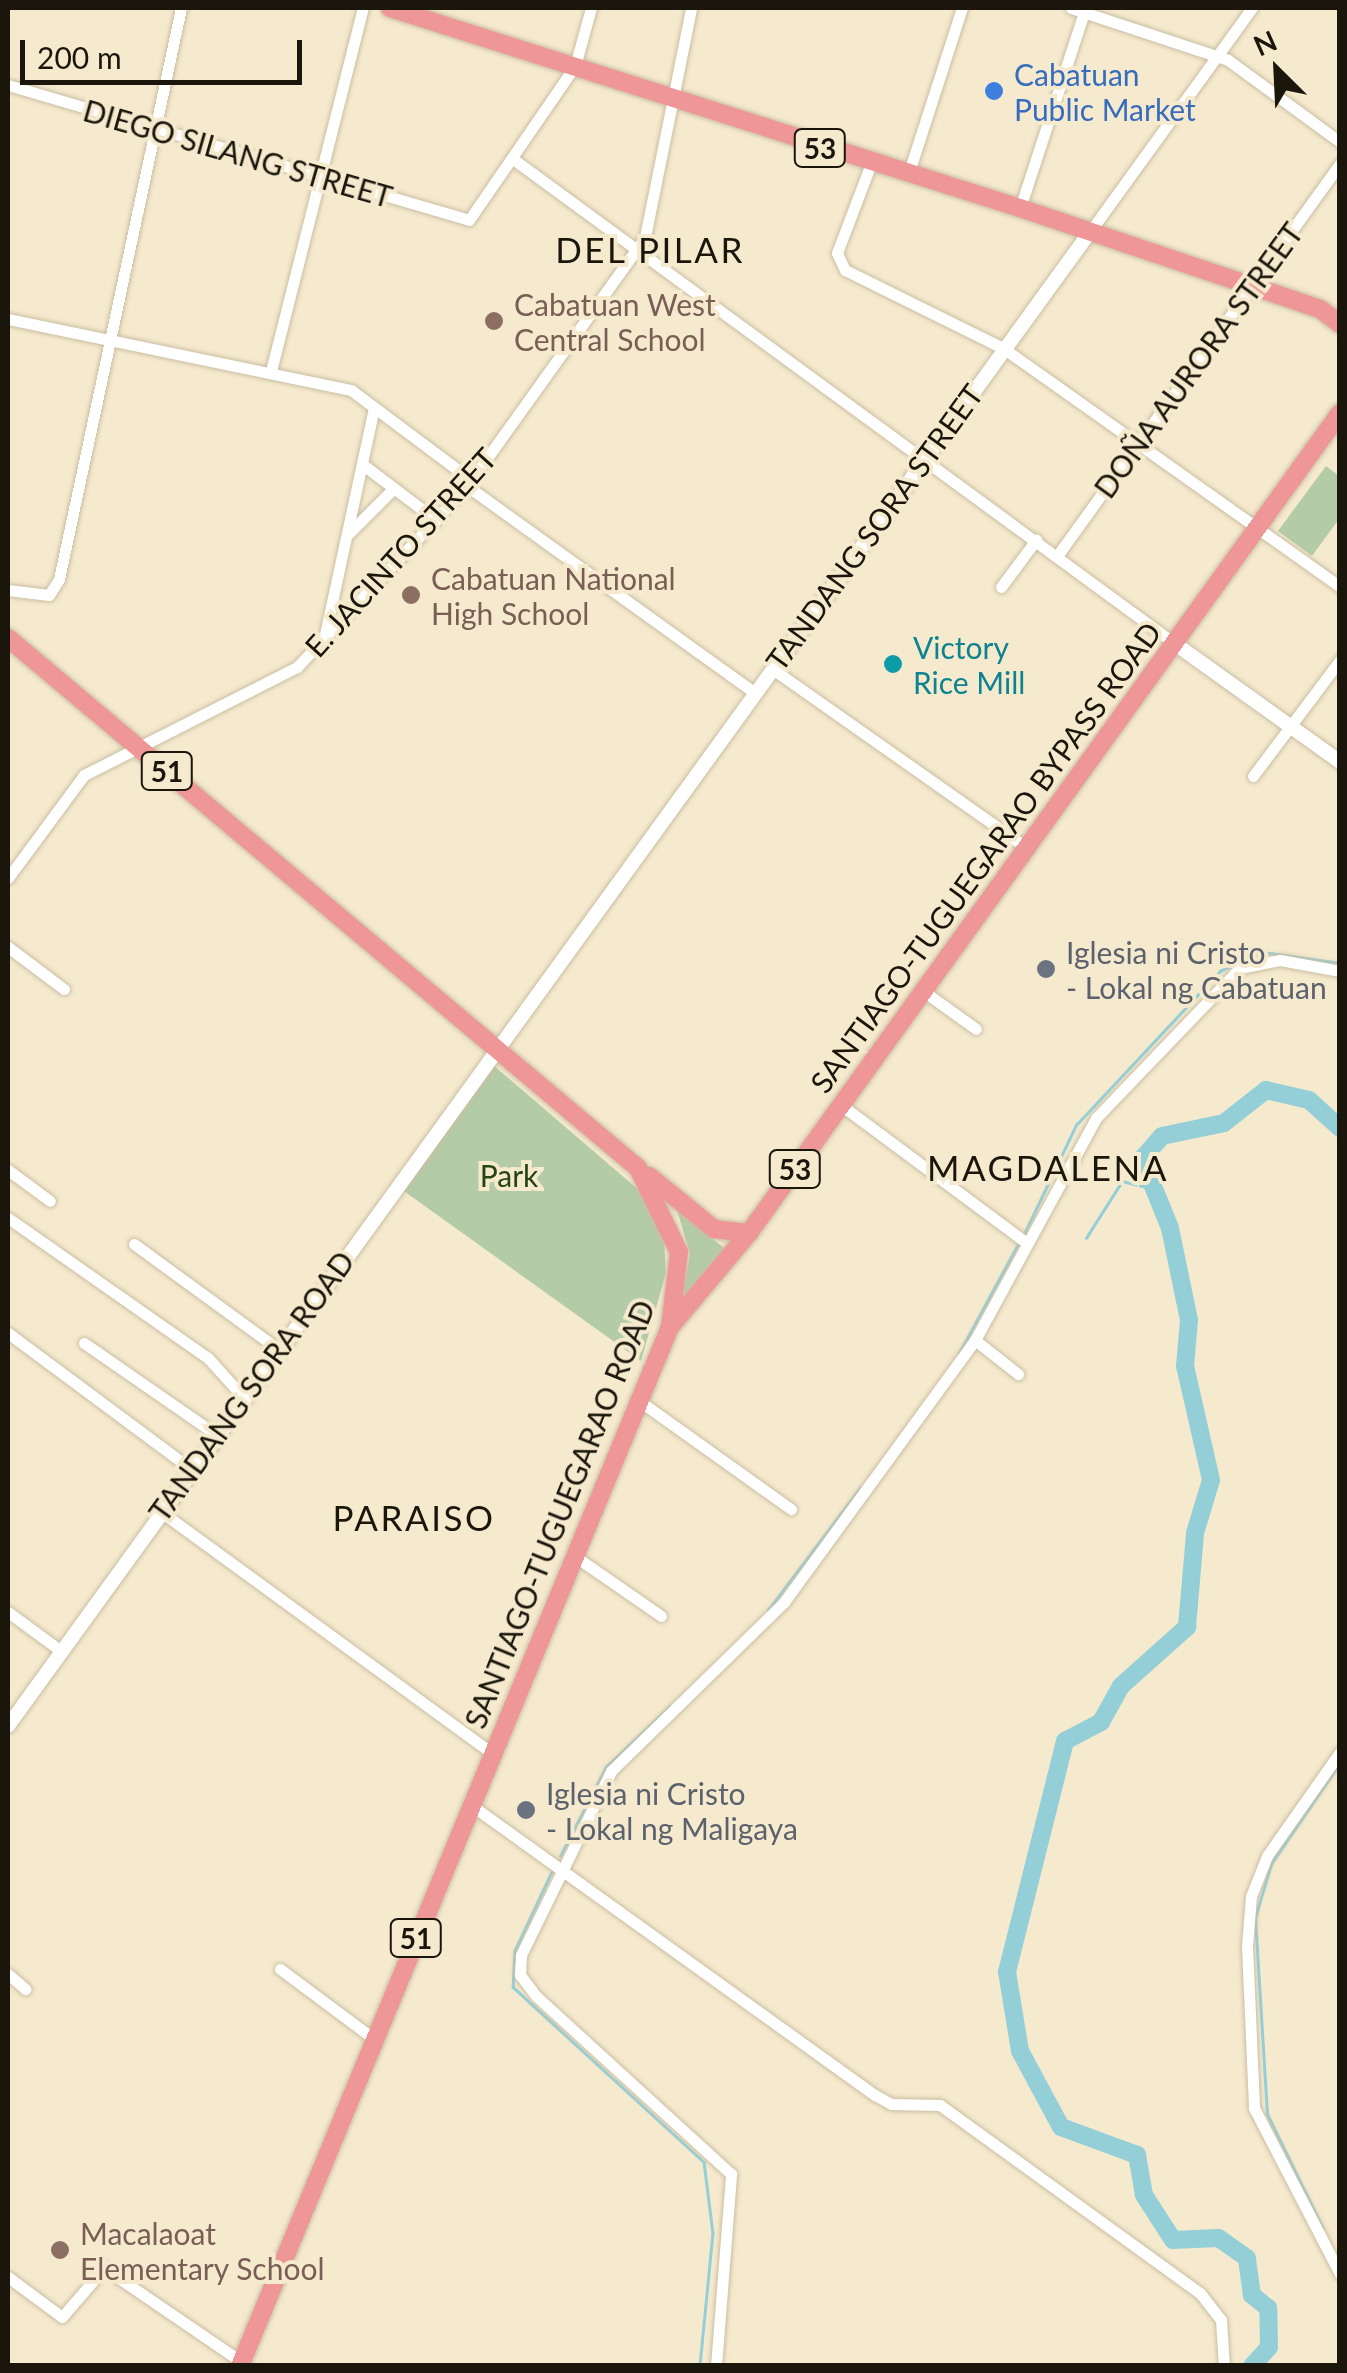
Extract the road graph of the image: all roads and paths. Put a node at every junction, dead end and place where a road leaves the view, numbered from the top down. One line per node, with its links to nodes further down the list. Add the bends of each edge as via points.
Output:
1 (180, 8): 13 (street)
2 (364, 8): 18 (street)
3 (390, 8): 10 (highway, 53)
4 (591, 8): 10 (street)
5 (691, 8): 12 (street, E. JACINTO STREET)
6 (962, 8): 19 (street)
7 (1252, 8): 9 (street, TANDANG SORA STREET)
8 (1077, 10): 9 (street); 20 (street)
9 (1218, 56): 14 (street); 21 (street, TANDANG SORA STREET)
10 (575, 66): 12 (highway, 53); 15 (street)
11 (8, 85): 13 (street, DIEGO SILANG STREET)
12 (671, 96): 17 (highway, 53); 22 (street, E. JACINTO STREET)
13 (156, 127): 18 (street, DIEGO SILANG STREET); 28 (street)
14 (1340, 142)
15 (513, 159): 18 (street, DIEGO SILANG STREET, via 469,220); 22 (street)
16 (1340, 164): 23 (street, DOÑA AURORA STREET)
17 (870, 166): 19 (highway, 53); 29 (street, via 839,264)
18 (321, 178): 30 (street)
19 (907, 178): 20 (highway, 53)
20 (1020, 208): 21 (highway, 53)
21 (1089, 232): 23 (highway, 53); 29 (street, TANDANG SORA STREET)
22 (638, 250): 34 (street); 36 (street, E. JACINTO STREET)
23 (1251, 286): 24 (highway, 53); 33 (street, DOÑA AURORA STREET)
24 (1320, 309): 25 (highway); 27 (highway, 53)
25 (1340, 315)
26 (8, 319): 28 (street)
27 (1340, 324)
28 (109, 338): 30 (street); 45 (street, via 56,586 37,597)
29 (1003, 348): 33 (street); 34 (street, TANDANG SORA STREET)
30 (272, 367): 31 (street, via 351,390)
31 (374, 407): 35 (street); 36 (street)
32 (1340, 413): 39 (highway, SANTIAGO-TUGUEGARAO BYPASS ROAD / 53)
33 (1141, 443): 39 (street); 42 (street, DOÑA AURORA STREET)
34 (924, 458): 41 (street); 50 (street, TANDANG SORA STREET)
35 (362, 464): 37 (street); 40 (street)
36 (469, 482): 38 (street, E. JACINTO STREET); 51 (street)
37 (392, 489): 38 (street); 40 (street)
38 (436, 520): 48 (street, E. JACINTO STREET)
39 (1258, 526): 44 (street); 47 (highway, SANTIAGO-TUGUEGARAO BYPASS ROAD / 53)
40 (348, 534): 48 (street)
41 (1036, 540): 42 (street); 43 (street)
42 (1057, 556): 47 (street)
43 (1001, 587)
44 (1340, 587)
45 (8, 590)
46 (8, 638): 53 (highway, SANTIAGO-TUGUEGARAO ROAD / 51)
47 (1174, 642): 52 (street); 56 (highway, SANTIAGO-TUGUEGARAO BYPASS ROAD / 53)
48 (323, 643): 53 (street, E. JACINTO STREET, via 297,666)
49 (1340, 660): 52 (street)
50 (771, 668): 51 (street, TANDANG SORA STREET); 56 (street)
51 (754, 692): 63 (street, TANDANG SORA STREET)
52 (1290, 727): 54 (street); 55 (street)
53 (136, 745): 57 (street, E. JACINTO STREET, via 74,784); 63 (highway, SANTIAGO-TUGUEGARAO ROAD / 51)
54 (1340, 762)
55 (1253, 776)
56 (1027, 848): 61 (highway, SANTIAGO-TUGUEGARAO BYPASS ROAD / 53)
57 (8, 878)
58 (8, 947): 60 (street)
59 (1340, 971): 70 (street, via 1259,961 1217,985 1089,1127)
60 (64, 990)
61 (922, 991): 62 (street); 64 (highway, SANTIAGO-TUGUEGARAO BYPASS ROAD / 53)
62 (976, 1030)
63 (498, 1049): 65 (highway, SANTIAGO-TUGUEGARAO ROAD / 51); 76 (street, TANDANG SORA ROAD)
64 (841, 1104): 69 (highway, SANTIAGO-TUGUEGARAO BYPASS ROAD / 53); 70 (street)
65 (638, 1168): 69 (highway, via 714,1229); 72 (highway, SANTIAGO-TUGUEGARAO ROAD / 51, via 677,1241)
66 (8, 1170): 67 (street)
67 (50, 1201)
68 (8, 1218): 78 (street, via 208,1358)
69 (749, 1232): 72 (highway, SANTIAGO-TUGUEGARAO BYPASS ROAD / 53)
70 (1027, 1243): 74 (street)
71 (134, 1244): 76 (street)
72 (670, 1326): 79 (highway, SANTIAGO-TUGUEGARAO ROAD / 51)
73 (8, 1334): 81 (street)
74 (975, 1340): 77 (street); 92 (street, via 769,1620 611,1771)
75 (84, 1343): 80 (street)
76 (278, 1349): 78 (street, TANDANG SORA ROAD)
77 (1018, 1374)
78 (244, 1398): 80 (street, TANDANG SORA ROAD)
79 (638, 1400): 82 (street); 84 (highway, SANTIAGO-TUGUEGARAO ROAD / 51)
80 (217, 1436): 81 (street, TANDANG SORA ROAD)
81 (190, 1468): 83 (street, TANDANG SORA ROAD)
82 (791, 1509)
83 (160, 1511): 87 (street, TANDANG SORA ROAD); 89 (street)
84 (573, 1556): 86 (street); 89 (highway, SANTIAGO-TUGUEGARAO ROAD / 51)
85 (8, 1612): 87 (street)
86 (661, 1616)
87 (61, 1652): 88 (street, TANDANG SORA ROAD)
88 (8, 1726)
89 (491, 1752): 91 (highway, SANTIAGO-TUGUEGARAO ROAD / 51)
90 (1340, 1752): 97 (street, via 1267,1856 1250,1896 1247,1946 1254,2108)
91 (470, 1805): 92 (street); 96 (highway, SANTIAGO-TUGUEGARAO ROAD / 51)
92 (561, 1868): 100 (street, via 520,1976 731,2174); 101 (street, via 876,2095 892,2104 940,2105 1200,2294 1221,2320)
93 (280, 1969): 96 (street)
94 (8, 1974): 95 (street)
95 (25, 1989)
96 (374, 2039): 99 (highway, SANTIAGO-TUGUEGARAO ROAD / 51)
97 (1340, 2274)
98 (8, 2277): 99 (street, via 62,2317 104,2268)
99 (241, 2364)
100 (716, 2366)
101 (1224, 2366)

